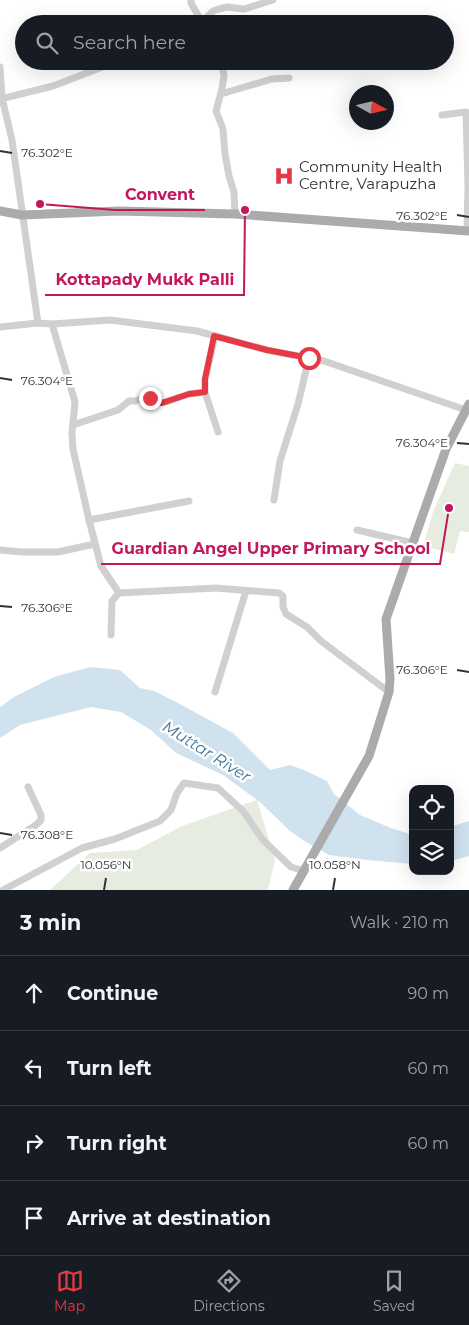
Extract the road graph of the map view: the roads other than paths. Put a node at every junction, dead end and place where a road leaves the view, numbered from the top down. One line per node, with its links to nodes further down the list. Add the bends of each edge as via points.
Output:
1 (191, 0): 3 (street)
2 (273, 0): 4 (street, via 244,9 218,9)
3 (197, 15)
4 (209, 15)
5 (0, 67): 10 (street)
6 (95, 70): 10 (street, via 53,86)
7 (223, 70): 9 (street)
8 (289, 78): 9 (street, via 272,79)
9 (221, 94): 14 (street, via 216,111 223,129)
10 (1, 99): 13 (street, via 12,140)
11 (442, 115): 15 (street, via 466,112)
12 (0, 211): 13 (main road)
13 (22, 214): 14 (main road, via 119,211); 16 (street)
14 (235, 214): 15 (main road)
15 (468, 231)
16 (38, 324): 17 (street); 18 (street)
17 (52, 324): 19 (street, via 110,320); 23 (street, via 75,402)
18 (0, 327)
19 (214, 336): 20 (street); 21 (street)
20 (309, 358): 22 (street); 25 (street, via 280,461)
21 (205, 392): 23 (street, via 162,403 146,397 129,401 118,410); 24 (street)
22 (467, 407): 29 (main road, via 446,449)
23 (73, 425): 27 (street, via 73,449)
24 (218, 432)
25 (274, 500)
26 (189, 501): 27 (street)
27 (89, 520): 30 (street)
28 (357, 530): 29 (street)
29 (413, 543): 36 (main road, via 386,619)
30 (95, 544): 31 (street, via 58,552); 33 (street, via 101,566)
31 (0, 550)
32 (246, 591): 33 (street, via 216,588); 35 (street); 36 (street, via 279,593 283,596 286,614)
33 (119, 593): 34 (street, via 112,601)
34 (111, 635)
35 (214, 692)
36 (389, 692): 39 (main road, via 368,756)
37 (28, 787): 38 (street, via 41,820)
38 (0, 848)
39 (304, 871): 41 (street, via 291,867 263,840 243,811 218,788 184,783 171,810 160,820 115,839 82,848); 42 (main road)
40 (0, 884): 41 (street)
41 (3, 890)
42 (293, 890)

